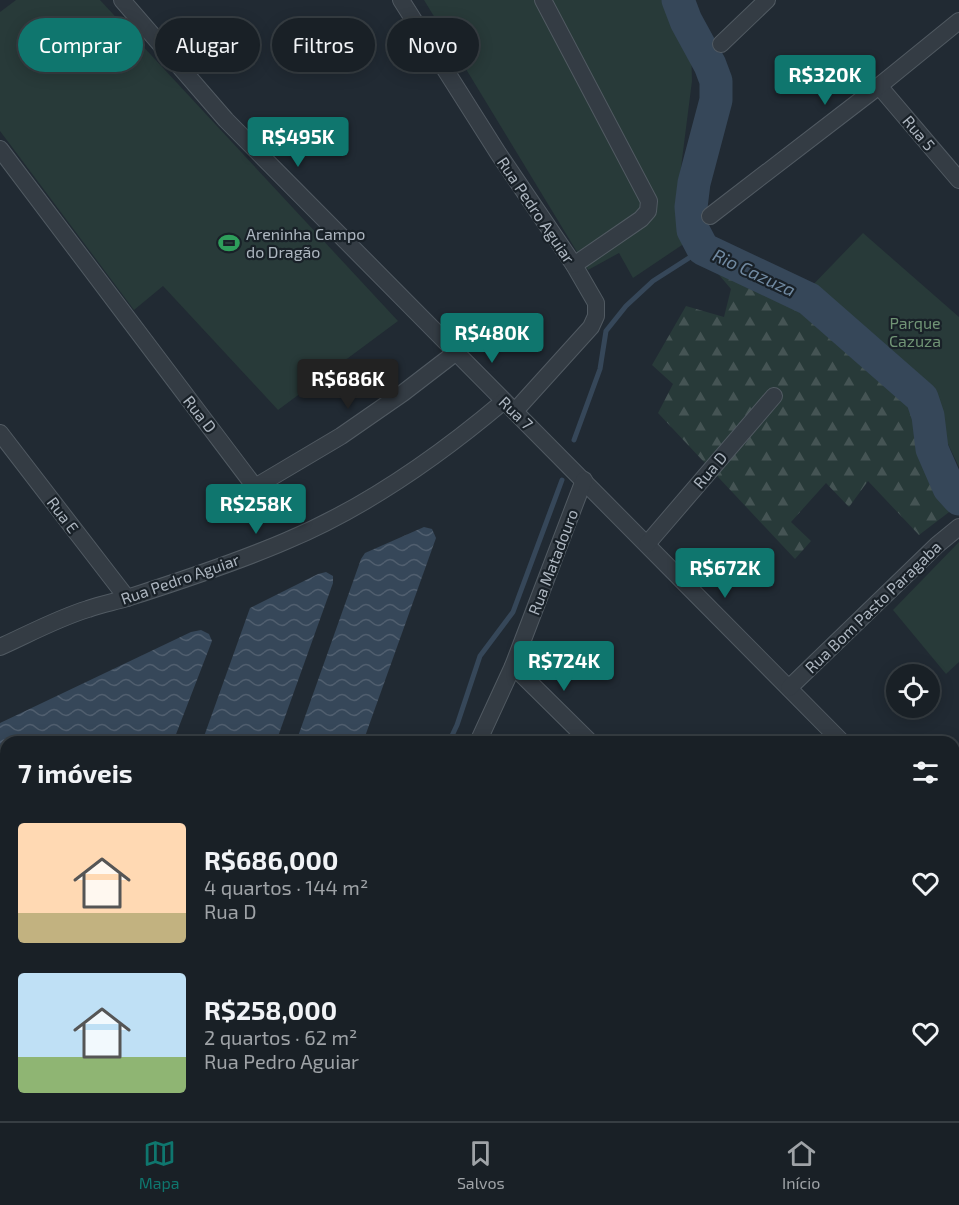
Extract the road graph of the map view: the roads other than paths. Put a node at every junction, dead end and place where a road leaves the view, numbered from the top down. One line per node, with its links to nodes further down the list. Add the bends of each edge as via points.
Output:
1 (122, 0): 12 (street, Rua 7, via 226,120)
2 (401, 0): 11 (street, Rua Pedro Aguiar)
3 (543, 0): 11 (street, via 649,201 642,219)
4 (767, 0): 6 (street)
5 (959, 21): 7 (street)
6 (721, 44)
7 (879, 86): 9 (street, Rua 5); 10 (street)
8 (0, 148): 12 (street, Rua D, via 255,487 341,436)
9 (959, 180)
10 (710, 216)
11 (574, 265): 14 (street, Rua Pedro Aguiar, via 596,303 591,327)
12 (455, 353): 14 (street, Rua 7)
13 (774, 396): 18 (street, Rua D)
14 (509, 406): 16 (street, Rua 7); 19 (street, Rua Pedro Aguiar, via 334,519 286,542)
15 (0, 433): 19 (street, Rua E)
16 (584, 480): 18 (street, Rua 7); 21 (street, Rua Matadouro)
17 (955, 530): 22 (street, Rua Bom Pasto Paragaba)
18 (647, 544): 22 (street, Rua 7)
19 (127, 598): 20 (street, Rua Pedro Aguiar, via 86,609)
20 (0, 647)
21 (513, 666): 23 (street, Rua Matadouro); 24 (street)
22 (789, 688): 25 (street, Rua 7)
23 (481, 736)
24 (584, 736)
25 (836, 736)

